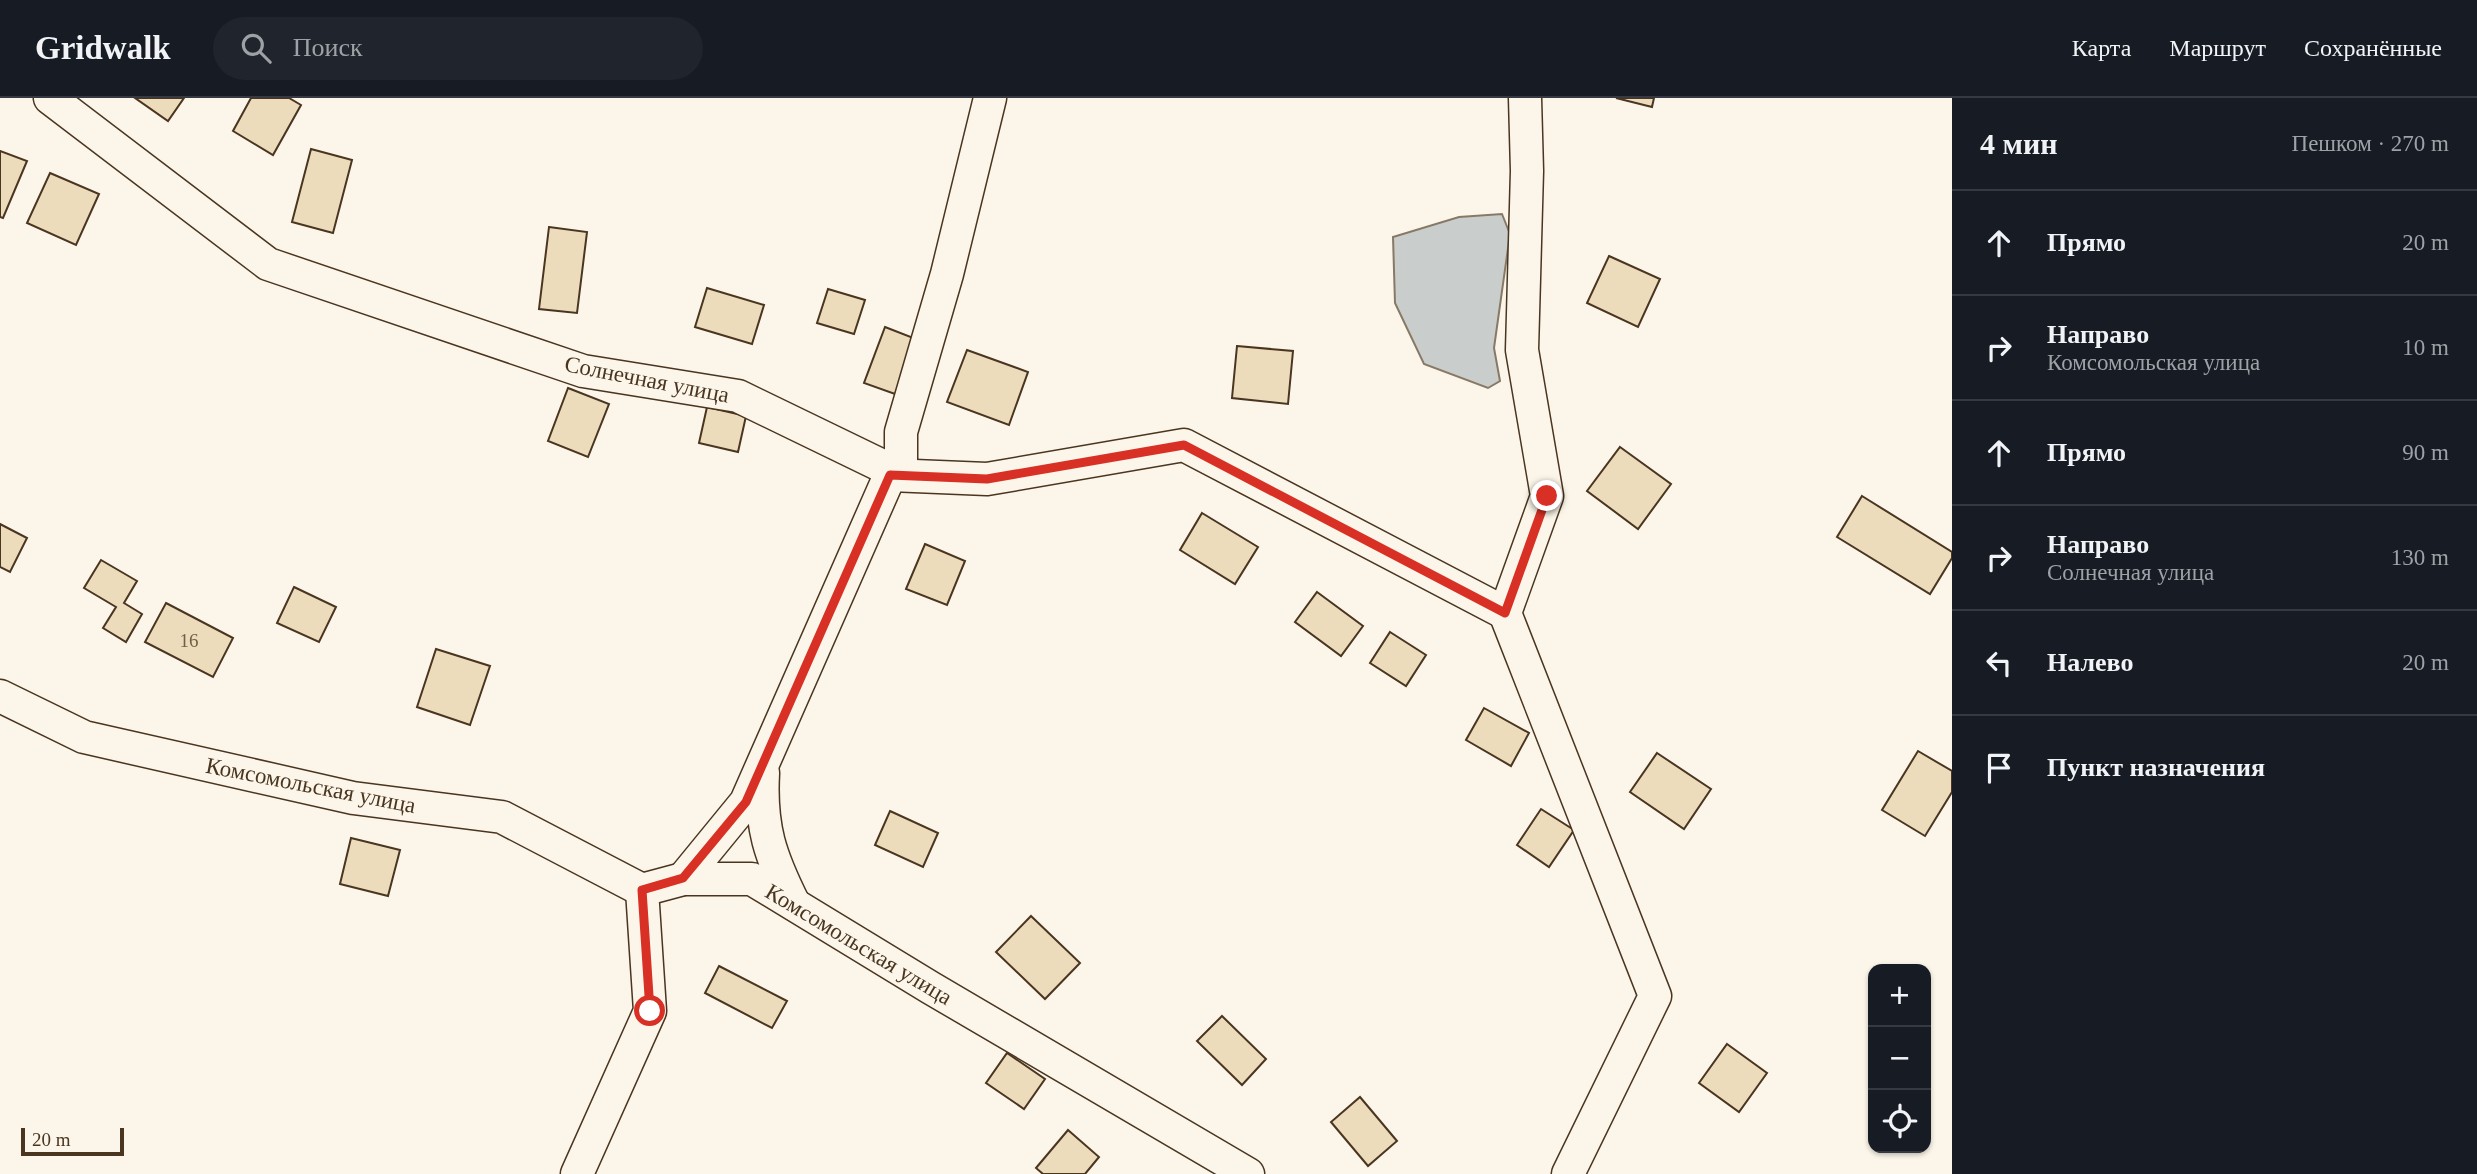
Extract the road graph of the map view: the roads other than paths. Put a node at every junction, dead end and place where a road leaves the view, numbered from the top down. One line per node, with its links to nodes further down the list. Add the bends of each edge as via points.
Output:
1 (50, 98): 4 (street, Солнечная улица, via 268,264 583,371 738,396)
2 (990, 98): 4 (street, via 947,274 901,432)
3 (1525, 98): 5 (street, via 1522,350 1547,496)
4 (901, 475): 5 (street, Солнечная улица, via 987,479 1184,445); 7 (street, via 890,475)
5 (1505, 613): 13 (street, via 1655,996)
6 (0, 696): 9 (street, Комсомольская улица, via 84,737 353,798 502,817)
7 (764, 761): 8 (street, via 746,802); 10 (street, via 761,807 773,862)
8 (683, 878): 9 (street, Комсомольская улица); 10 (street, Комсомольская улица, via 752,878)
9 (642, 890): 11 (street, via 650,1011)
10 (794, 904): 12 (street, Комсомольская улица)
11 (577, 1174)
12 (1248, 1174)
13 (1568, 1174)

